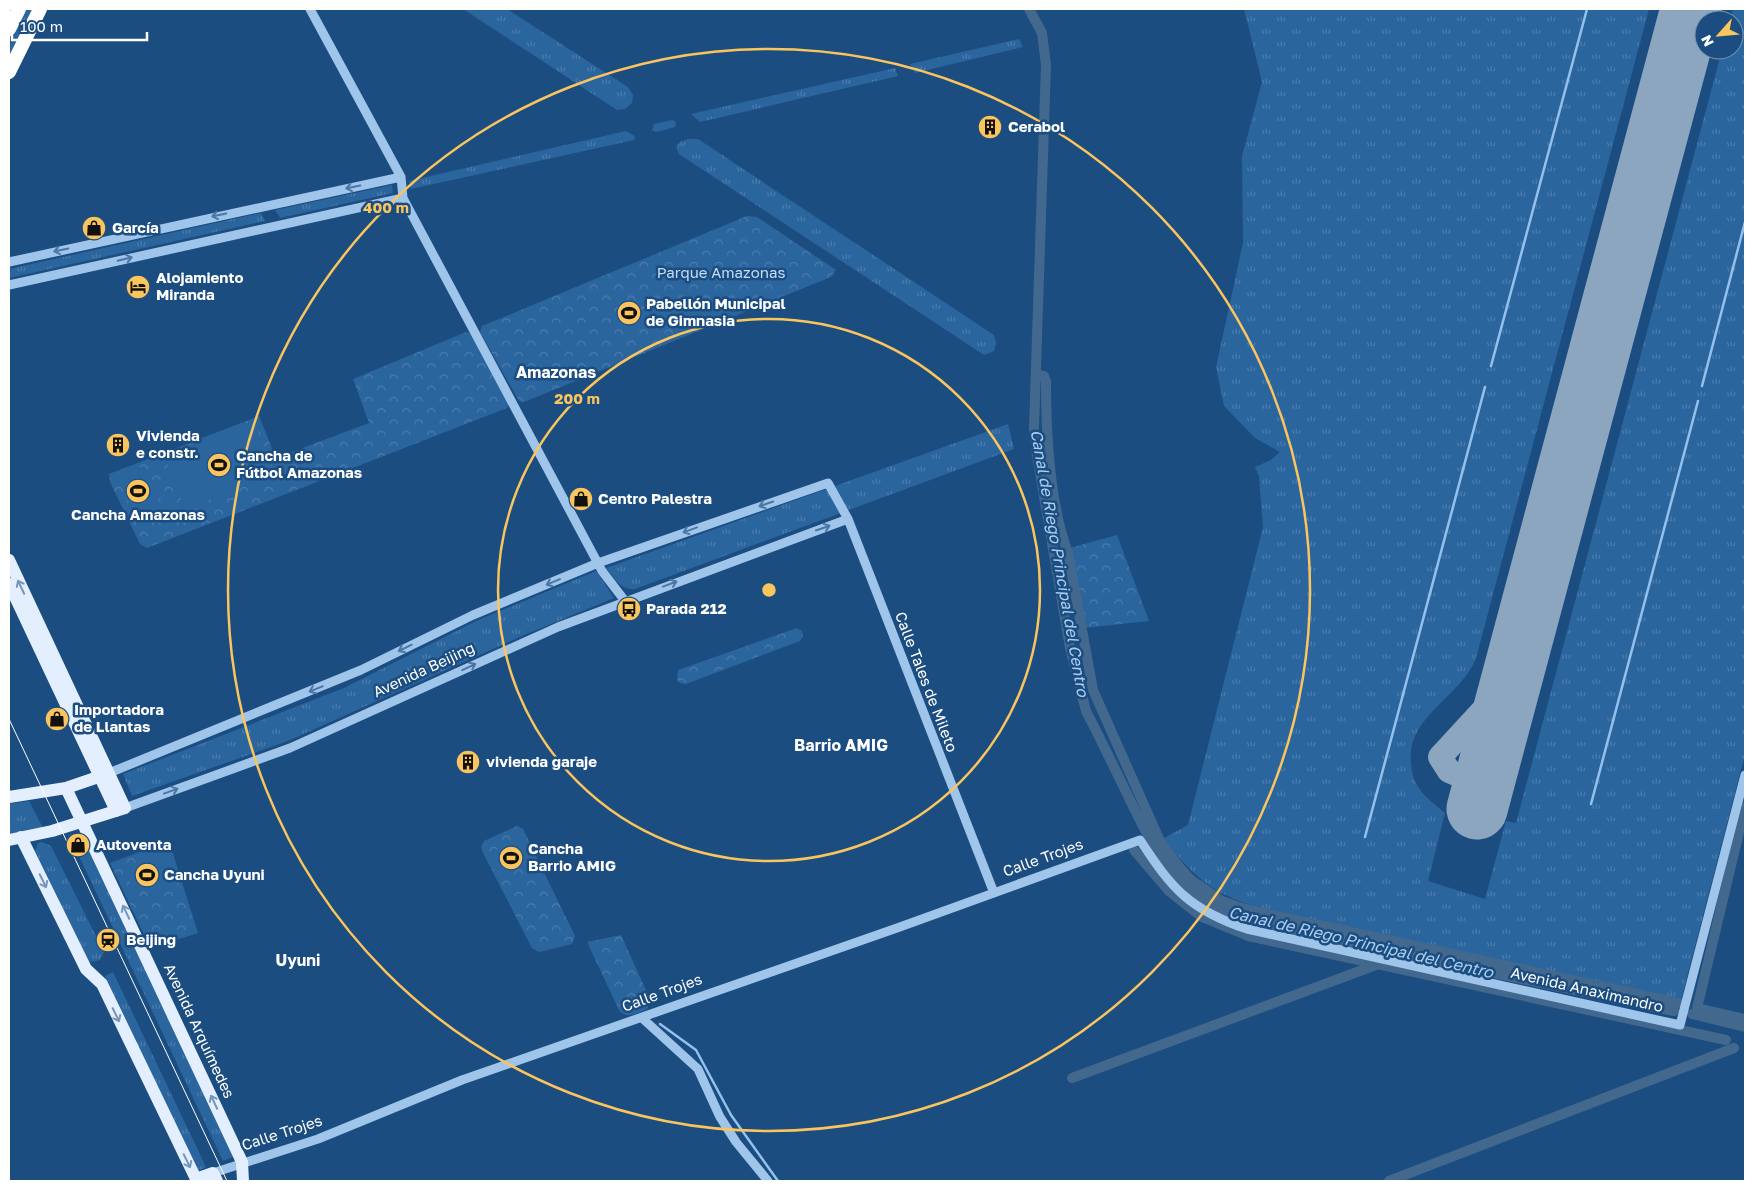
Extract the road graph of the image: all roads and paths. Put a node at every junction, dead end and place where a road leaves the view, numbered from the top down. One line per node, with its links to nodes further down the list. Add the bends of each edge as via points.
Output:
1 (19, 9): 4 (highway)
2 (40, 9): 5 (highway)
3 (310, 9): 6 (street)
4 (9, 29)
5 (9, 72)
6 (401, 177): 7 (street); 8 (street, one-way to 8)
7 (403, 198): 9 (street, one-way to 7); 13 (street)
8 (9, 262)
9 (9, 285)
10 (828, 483): 11 (street, Calle Tales de Mileto); 13 (street, Avenida Beijing, one-way to 13)
11 (848, 519): 15 (street, Avenida Beijing, one-way to 11); 24 (street, Calle Tales de Mileto)
12 (9, 560): 17 (main road, one-way to 12)
13 (598, 563): 15 (street); 17 (street, Avenida Beijing, one-way to 17, via 472,615 361,670)
14 (9, 584): 17 (main road)
15 (625, 601): 20 (street, Avenida Beijing, one-way to 15, via 290,748 558,627)
16 (1745, 774): 23 (street, Avenida Anaximandro, via 1680,1022 1247,929 1220,920 1204,912 1171,883)
17 (105, 775): 18 (main road, Avenida Beijing); 20 (main road)
18 (66, 788): 19 (main road, Avenida Beijing); 21 (main road, Avenida Arquímedes)
19 (9, 797)
20 (121, 809): 21 (main road, Avenida Beijing)
21 (83, 822): 22 (main road, Avenida Beijing); 26 (main road, Avenida Arquímedes, one-way to 21)
22 (15, 838): 27 (main road, Calle Trojes, one-way to 27, via 86,969 102,984 196,1179)
23 (1140, 840): 24 (street, Calle Trojes)
24 (994, 893): 25 (street, Calle Trojes)
25 (642, 1018): 26 (street, Calle Trojes, via 462,1080 318,1139); 29 (street, via 698,1069 720,1117)
26 (242, 1162): 27 (street, Calle Trojes); 28 (main road, Avenida Arquímedes)
27 (215, 1177)
28 (244, 1181)
29 (768, 1181)

